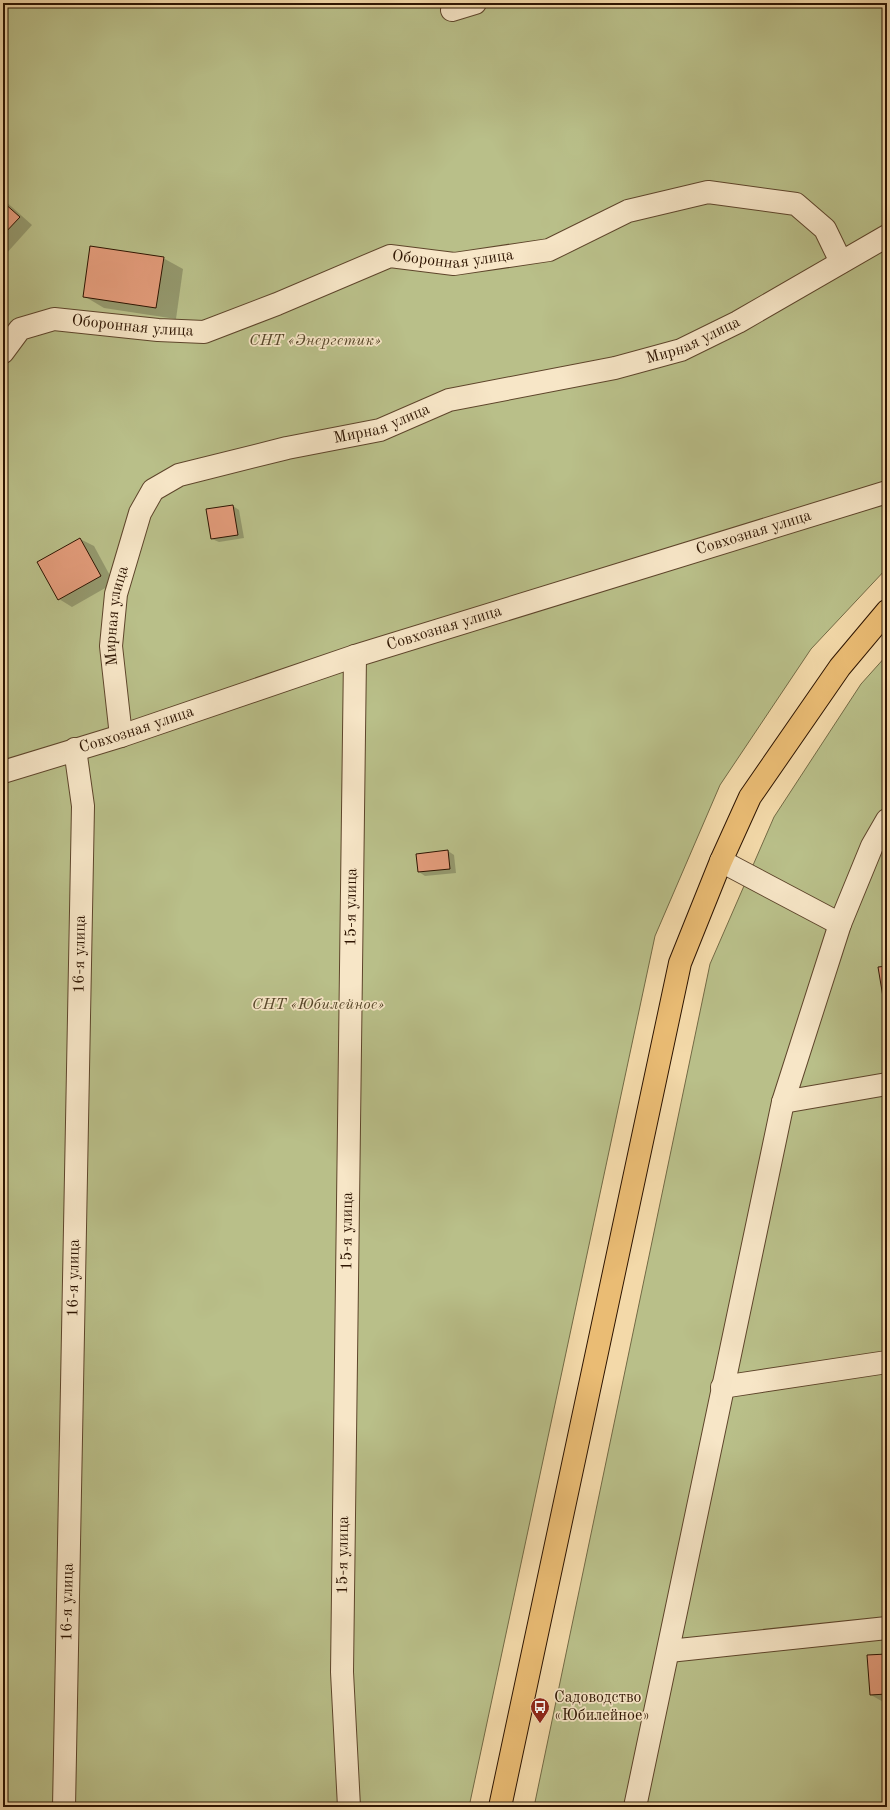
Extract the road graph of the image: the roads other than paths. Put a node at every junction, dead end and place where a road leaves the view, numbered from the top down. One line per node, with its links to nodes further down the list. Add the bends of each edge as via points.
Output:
1 (475, 3): 2 (street)
2 (452, 10)
3 (887, 236): 4 (street, Мирная улица)
4 (841, 262): 5 (street, Оборонная улица, via 825,229 796,204 708,192 628,211 549,250 454,264 390,256 204,332 54,319 20,329); 9 (street, Мирная улица, via 738,322 681,350 615,368 448,400 380,430 287,448 179,475 152,490 140,513 116,594 111,646)
5 (3, 352)
6 (887, 492): 8 (street, Совхозная улица)
7 (887, 611): 13 (main road, via 840,666 750,798)
8 (355, 656): 9 (street, Совхозная улица); 22 (street, 15-я улица, via 342,1672)
9 (121, 736): 10 (street, Совхозная улица)
10 (76, 749): 11 (street, Совхозная улица); 21 (street, 16-я улица, via 83,806)
11 (3, 772)
12 (887, 820): 14 (street, via 872,846)
13 (721, 861): 14 (street); 23 (main road, via 680,963)
14 (840, 924): 16 (street)
15 (887, 1084): 16 (street)
16 (784, 1102): 18 (street)
17 (887, 1362): 18 (street)
18 (722, 1387): 20 (street)
19 (887, 1628): 20 (street)
20 (669, 1651): 24 (street)
21 (64, 1807)
22 (349, 1807)
23 (500, 1807)
24 (635, 1807)

